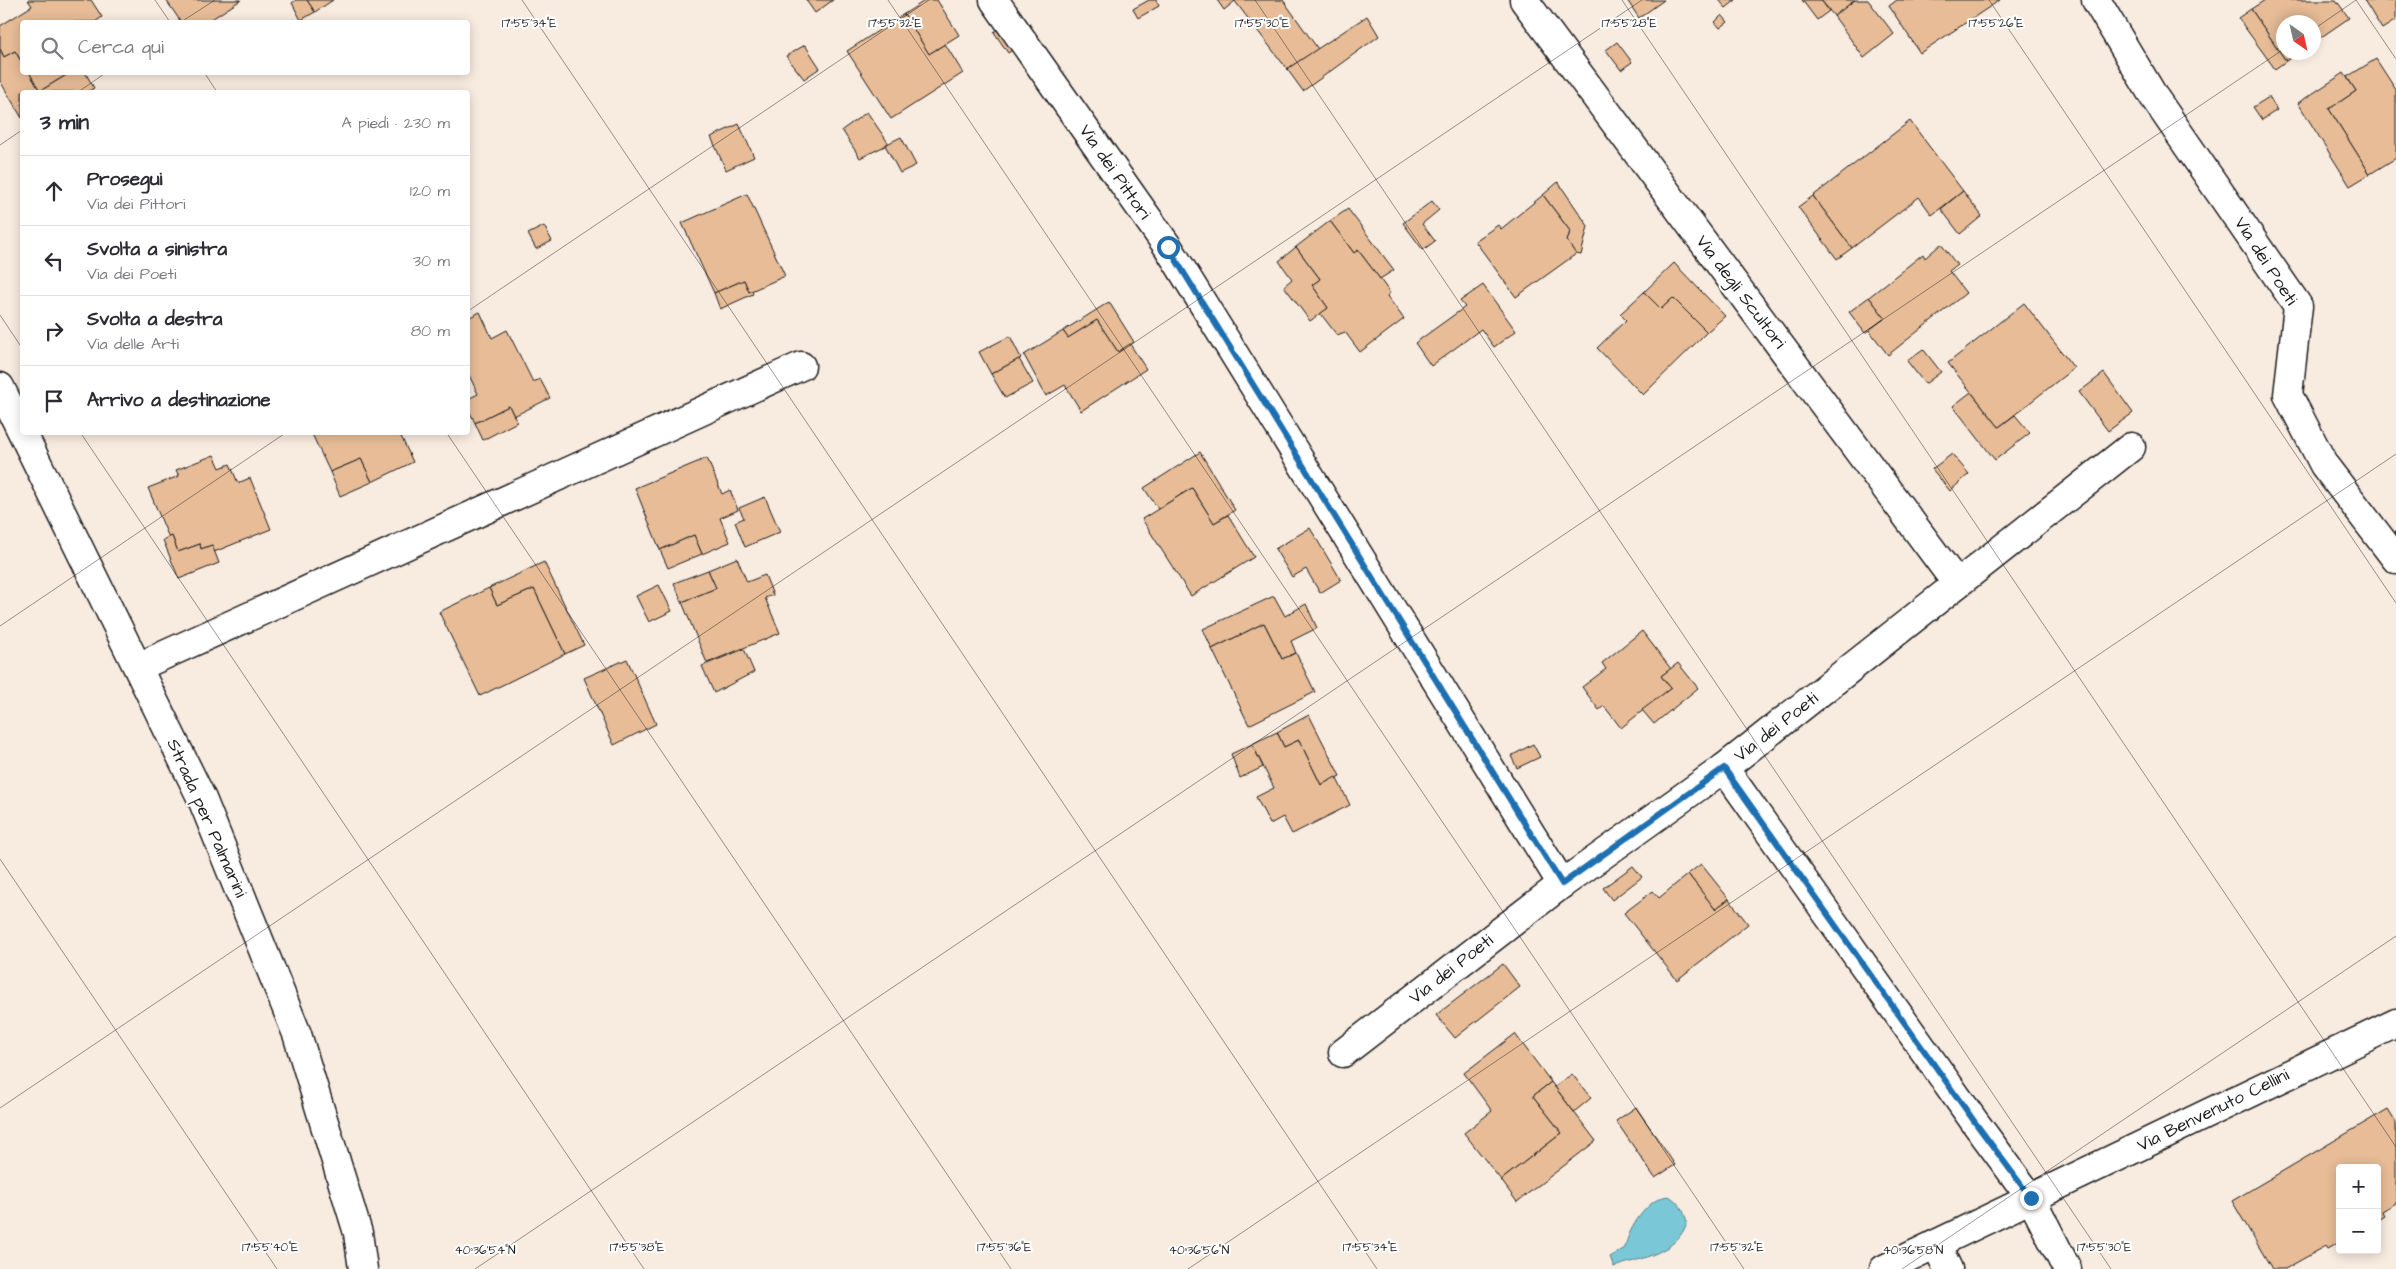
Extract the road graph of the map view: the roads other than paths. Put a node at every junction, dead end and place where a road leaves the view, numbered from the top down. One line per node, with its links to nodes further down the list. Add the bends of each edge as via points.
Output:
1 (994, 0): 13 (street, Via dei Pittori, via 1168,247)
2 (1524, 0): 10 (street, Via degli Scultori)
3 (2096, 0): 9 (street, Via dei Poeti, via 2154,96 2298,306 2288,395 2324,465)
4 (800, 366): 11 (street)
5 (0, 387): 6 (street, Strada per Palmarini)
6 (20, 428)
7 (24, 435): 11 (street, Strada per Palmarini)
8 (2131, 447): 10 (street, Via dei Poeti)
9 (2396, 560)
10 (1957, 584): 12 (street, Via dei Poeti)
11 (138, 667): 18 (street, Strada per Palmarini, via 202,799 297,1034 358,1234)
12 (1724, 768): 13 (street, Via dei Poeti); 16 (street)
13 (1562, 884): 15 (street, Via dei Poeti)
14 (2396, 1023): 16 (street, Via Benvenuto Cellini)
15 (1343, 1053)
16 (2031, 1198): 17 (street, Via Benvenuto Cellini); 21 (street)
17 (1936, 1244): 19 (street, Via Benvenuto Cellini); 20 (street)
18 (363, 1269)
19 (1884, 1269)
20 (1948, 1269)
21 (2067, 1269)

